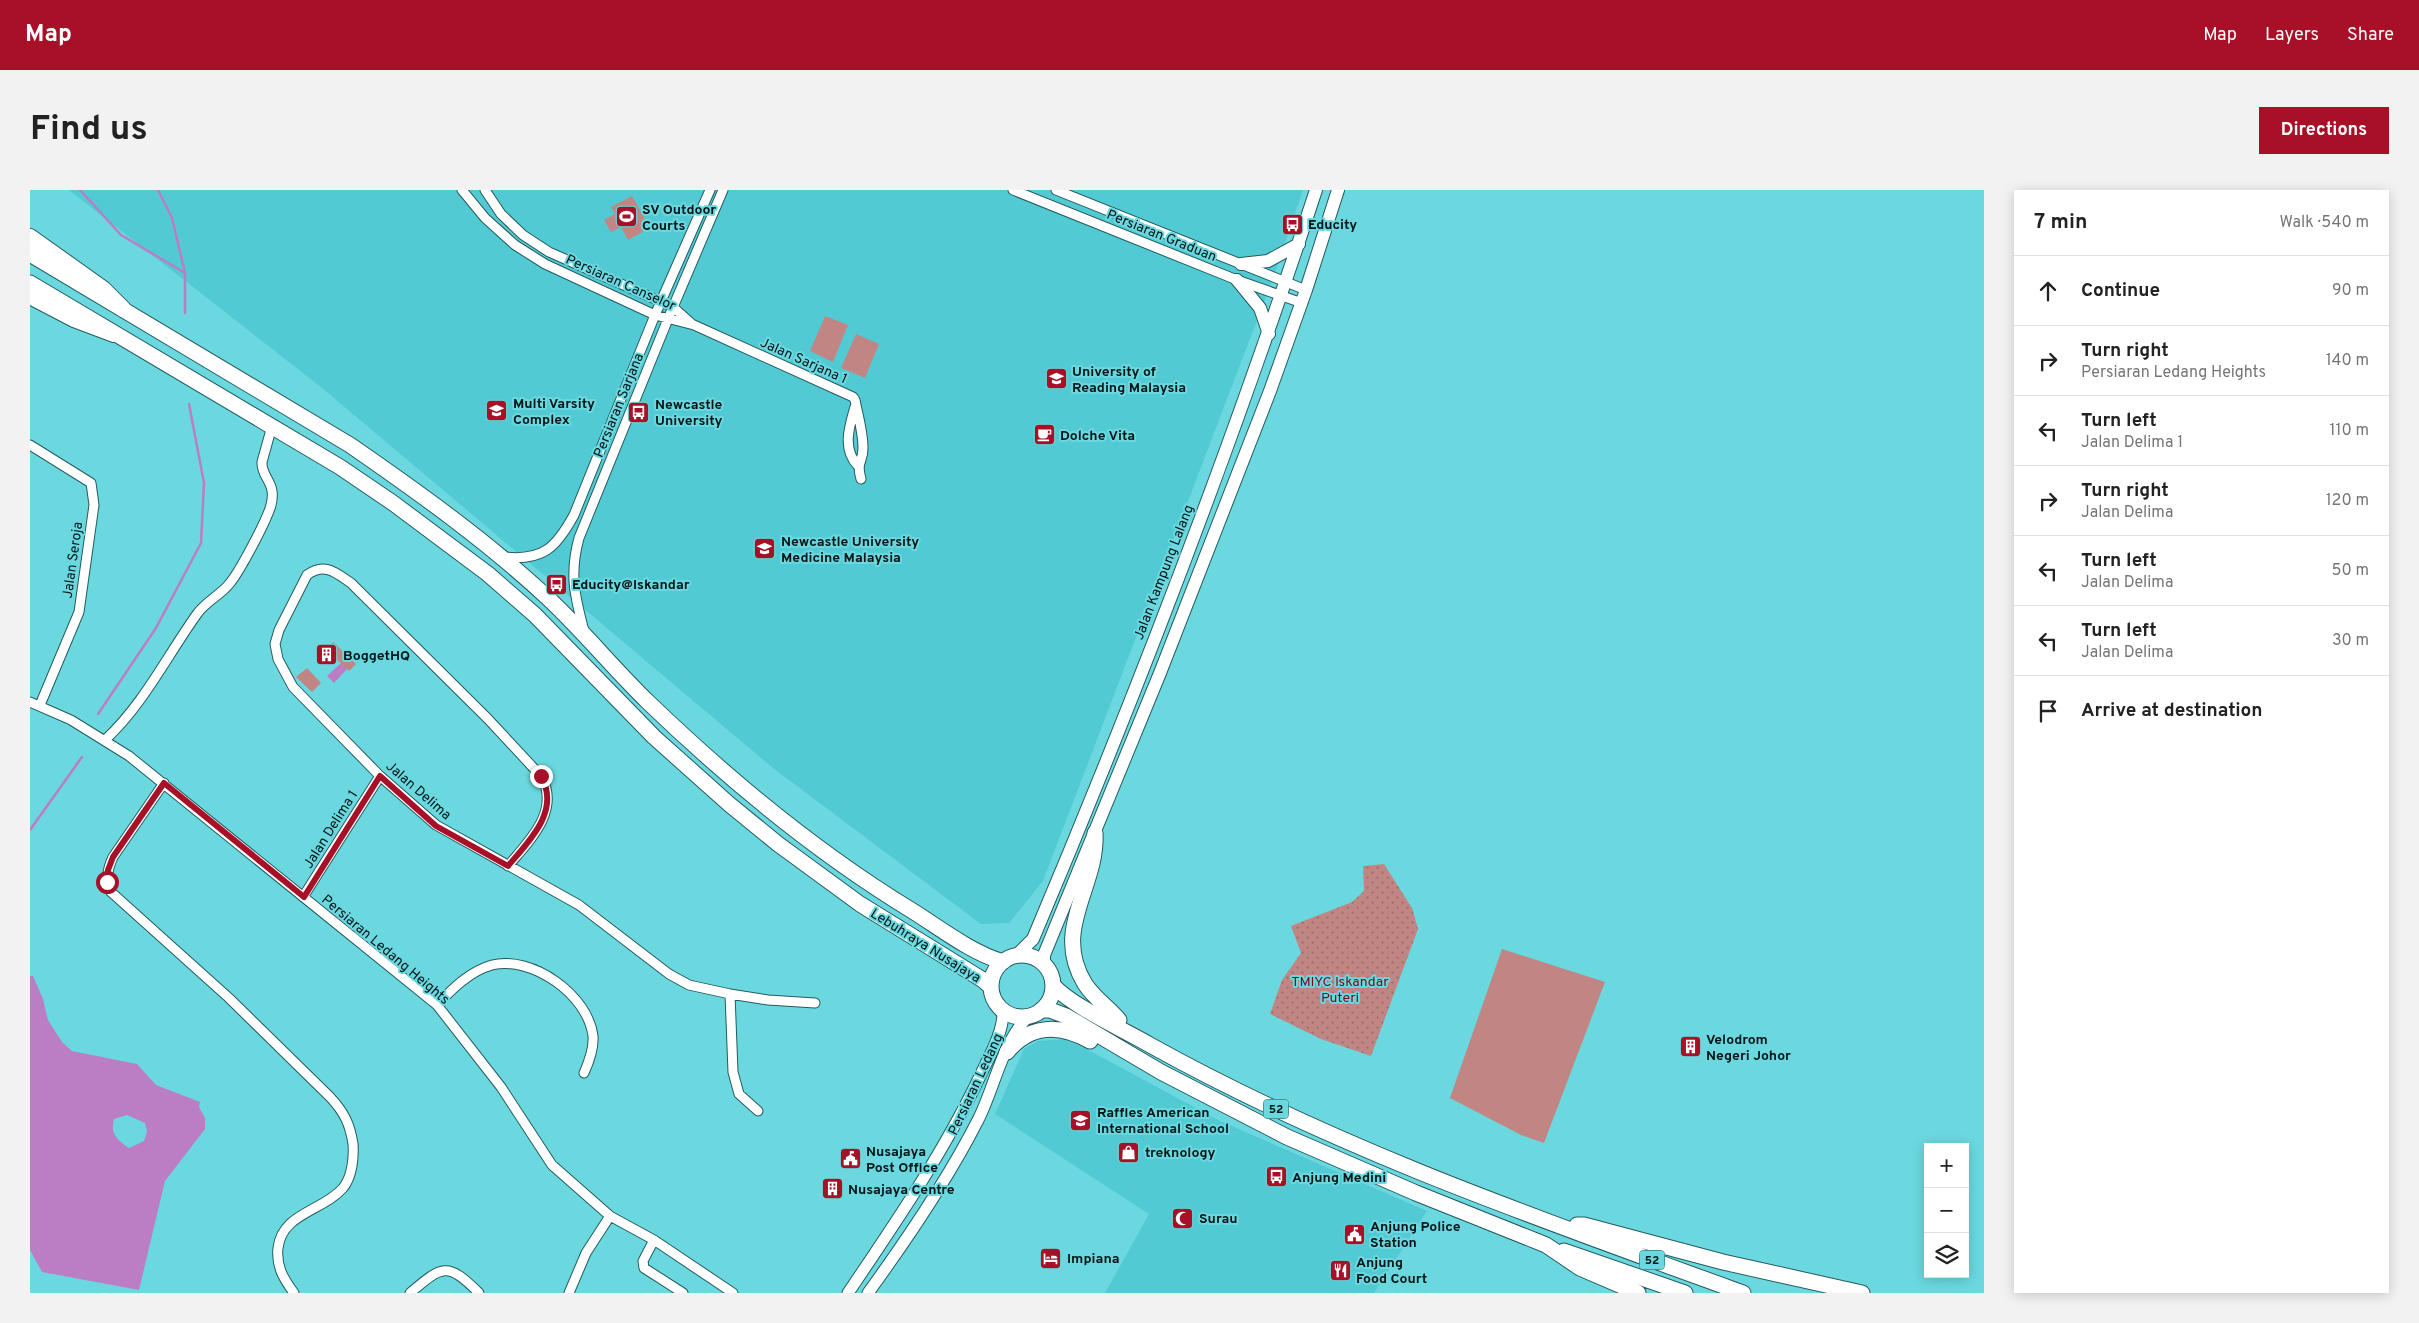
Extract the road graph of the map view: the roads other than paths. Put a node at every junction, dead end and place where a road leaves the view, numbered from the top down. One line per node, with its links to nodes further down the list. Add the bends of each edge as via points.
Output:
1 (462, 190): 25 (street, Persiaran Canselor, via 485,218 515,246 545,264)
2 (485, 190): 21 (street, Persiaran Canselor, via 501,214 523,235 549,252)
3 (710, 190): 21 (street, Persiaran Sarjana)
4 (724, 190): 23 (street, Persiaran Sarjana)
5 (1013, 190): 14 (street, Persiaran Graduan)
6 (1056, 190): 12 (street, Persiaran Graduan)
7 (1316, 190): 10 (main road, Jalan Kampung Lalang)
8 (1338, 190): 18 (main road)
9 (30, 237): 24 (highway, via 103,289)
10 (1299, 244): 13 (main road, via 1268,261); 17 (main road, Jalan Kampung Lalang)
11 (30, 254): 24 (highway)
12 (1221, 256): 13 (street, Persiaran Graduan); 14 (street)
13 (1241, 264): 17 (street, Persiaran Graduan)
14 (1215, 271): 15 (street, Persiaran Graduan)
15 (1237, 280): 20 (street, Persiaran Graduan); 29 (main road, via 1260,308)
16 (30, 283): 28 (highway)
17 (1285, 283): 18 (street, Persiaran Graduan); 20 (main road, Jalan Kampung Lalang)
18 (1306, 290): 22 (main road)
19 (30, 296): 28 (highway, via 74,319)
20 (1281, 296): 22 (street, Persiaran Graduan); 29 (main road, Jalan Kampung Lalang)
21 (661, 303): 23 (street, Persiaran Canselor); 25 (street, Persiaran Sarjana)
22 (1302, 303): 42 (main road)
23 (673, 307): 26 (street, Persiaran Sarjana); 27 (street, Persiaran Canselor)
24 (122, 309): 35 (highway, via 350,445)
25 (655, 314): 26 (street, Persiaran Canselor); 35 (street, Persiaran Sarjana, via 574,515 564,532 555,544 535,556)
26 (668, 319): 27 (street, Persiaran Canselor); 36 (street, Persiaran Sarjana, via 577,546 573,587)
27 (694, 325): 30 (street, Jalan Sarjana 1, via 853,397)
28 (114, 334): 31 (highway, Lebuhraya Nusajaya)
29 (1269, 334): 45 (main road, Jalan Kampung Lalang, via 1087,811 1033,939)
30 (856, 404): 33 (street, via 863,432); 33 (street, via 849,427 848,448 850,457)
31 (272, 426): 39 (street, via 262,462 273,495 267,516 231,582 198,611 124,723); 49 (highway, Lebuhraya Nusajaya, via 393,503 488,574 534,615 654,737 778,844 860,904)
32 (30, 445): 38 (street, Jalan Seroja, via 91,484 94,505 79,612)
33 (858, 466): 34 (street)
34 (861, 479)
35 (499, 556): 36 (highway, via 549,599)
36 (585, 636): 46 (highway, via 667,720 790,826 871,886 982,954)
37 (30, 702): 38 (street, Persiaran Ledang Heights)
38 (40, 705): 39 (street, Persiaran Ledang Heights)
39 (105, 740): 41 (street, Persiaran Ledang Heights)
40 (380, 776): 43 (street, Jalan Delima, via 436,826); 43 (street, Jalan Delima, via 293,687 278,659 275,644 278,630 307,574 314,570 331,570 351,583 541,776 546,786 547,810 538,830); 44 (street, Jalan Delima 1)
41 (164, 783): 44 (street, Persiaran Ledang Heights); 64 (street, via 113,857 107,882 111,892 229,998 330,1097 344,1113 351,1134 354,1153 351,1172 343,1187 298,1217 279,1237 278,1268)
42 (1096, 833): 47 (main road, via 1044,955); 55 (highway, via 1091,867 1075,916 1073,952 1085,984)
43 (508, 866): 50 (street, via 579,905 669,974 689,985)
44 (304, 897): 52 (street, Persiaran Ledang Heights)
45 (1017, 955): 46 (highway); 47 (highway, via 1030,956)
46 (1003, 962): 49 (highway, via 993,975)
47 (1044, 964): 48 (highway)
48 (1053, 985): 54 (highway, via 1051,997); 55 (highway, 52, via 1065,996)
49 (991, 987): 53 (highway, via 994,1000)
50 (730, 994): 51 (street); 59 (street, via 733,1072 739,1094)
51 (815, 1003)
52 (437, 1005): 58 (street, via 473,974 493,965 531,968 571,994 586,1015 593,1036 591,1058); 60 (street, Persiaran Ledang Heights, via 500,1087 552,1165)
53 (1003, 1010): 54 (highway, via 1014,1016); 70 (street, Persiaran Ledang, via 1002,1023 991,1052 967,1104 923,1181)
54 (1036, 1012): 56 (street, Persiaran Ledang, via 1019,1028); 57 (highway, 52, via 1050,1010 1066,1016)
55 (1129, 1033): 61 (highway, 52, via 1251,1098 1342,1139)
56 (1007, 1052): 57 (highway, via 1032,1032 1052,1028 1075,1033 1120,1054); 71 (street, Persiaran Ledang, via 978,1119 948,1174)
57 (1133, 1056): 63 (highway, 52, via 1287,1136)
58 (584, 1073)
59 (758, 1111)
60 (610, 1216): 62 (street, Persiaran Ledang Heights); 67 (street, via 586,1252)
61 (1562, 1227): 74 (highway, 52); 75 (highway, via 1584,1225 1723,1262)
62 (654, 1240): 68 (street, via 643,1261 644,1268); 69 (street, Persiaran Ledang Heights)
63 (1546, 1245): 72 (highway, via 1580,1268); 73 (highway, 52)
64 (294, 1293)
65 (410, 1293): 66 (street, via 436,1272 445,1270 456,1272)
66 (479, 1293)
67 (569, 1293)
68 (683, 1293)
69 (733, 1293)
70 (848, 1293)
71 (868, 1293)
72 (1638, 1293)
73 (1685, 1293)
74 (1743, 1293)
75 (1862, 1293)

